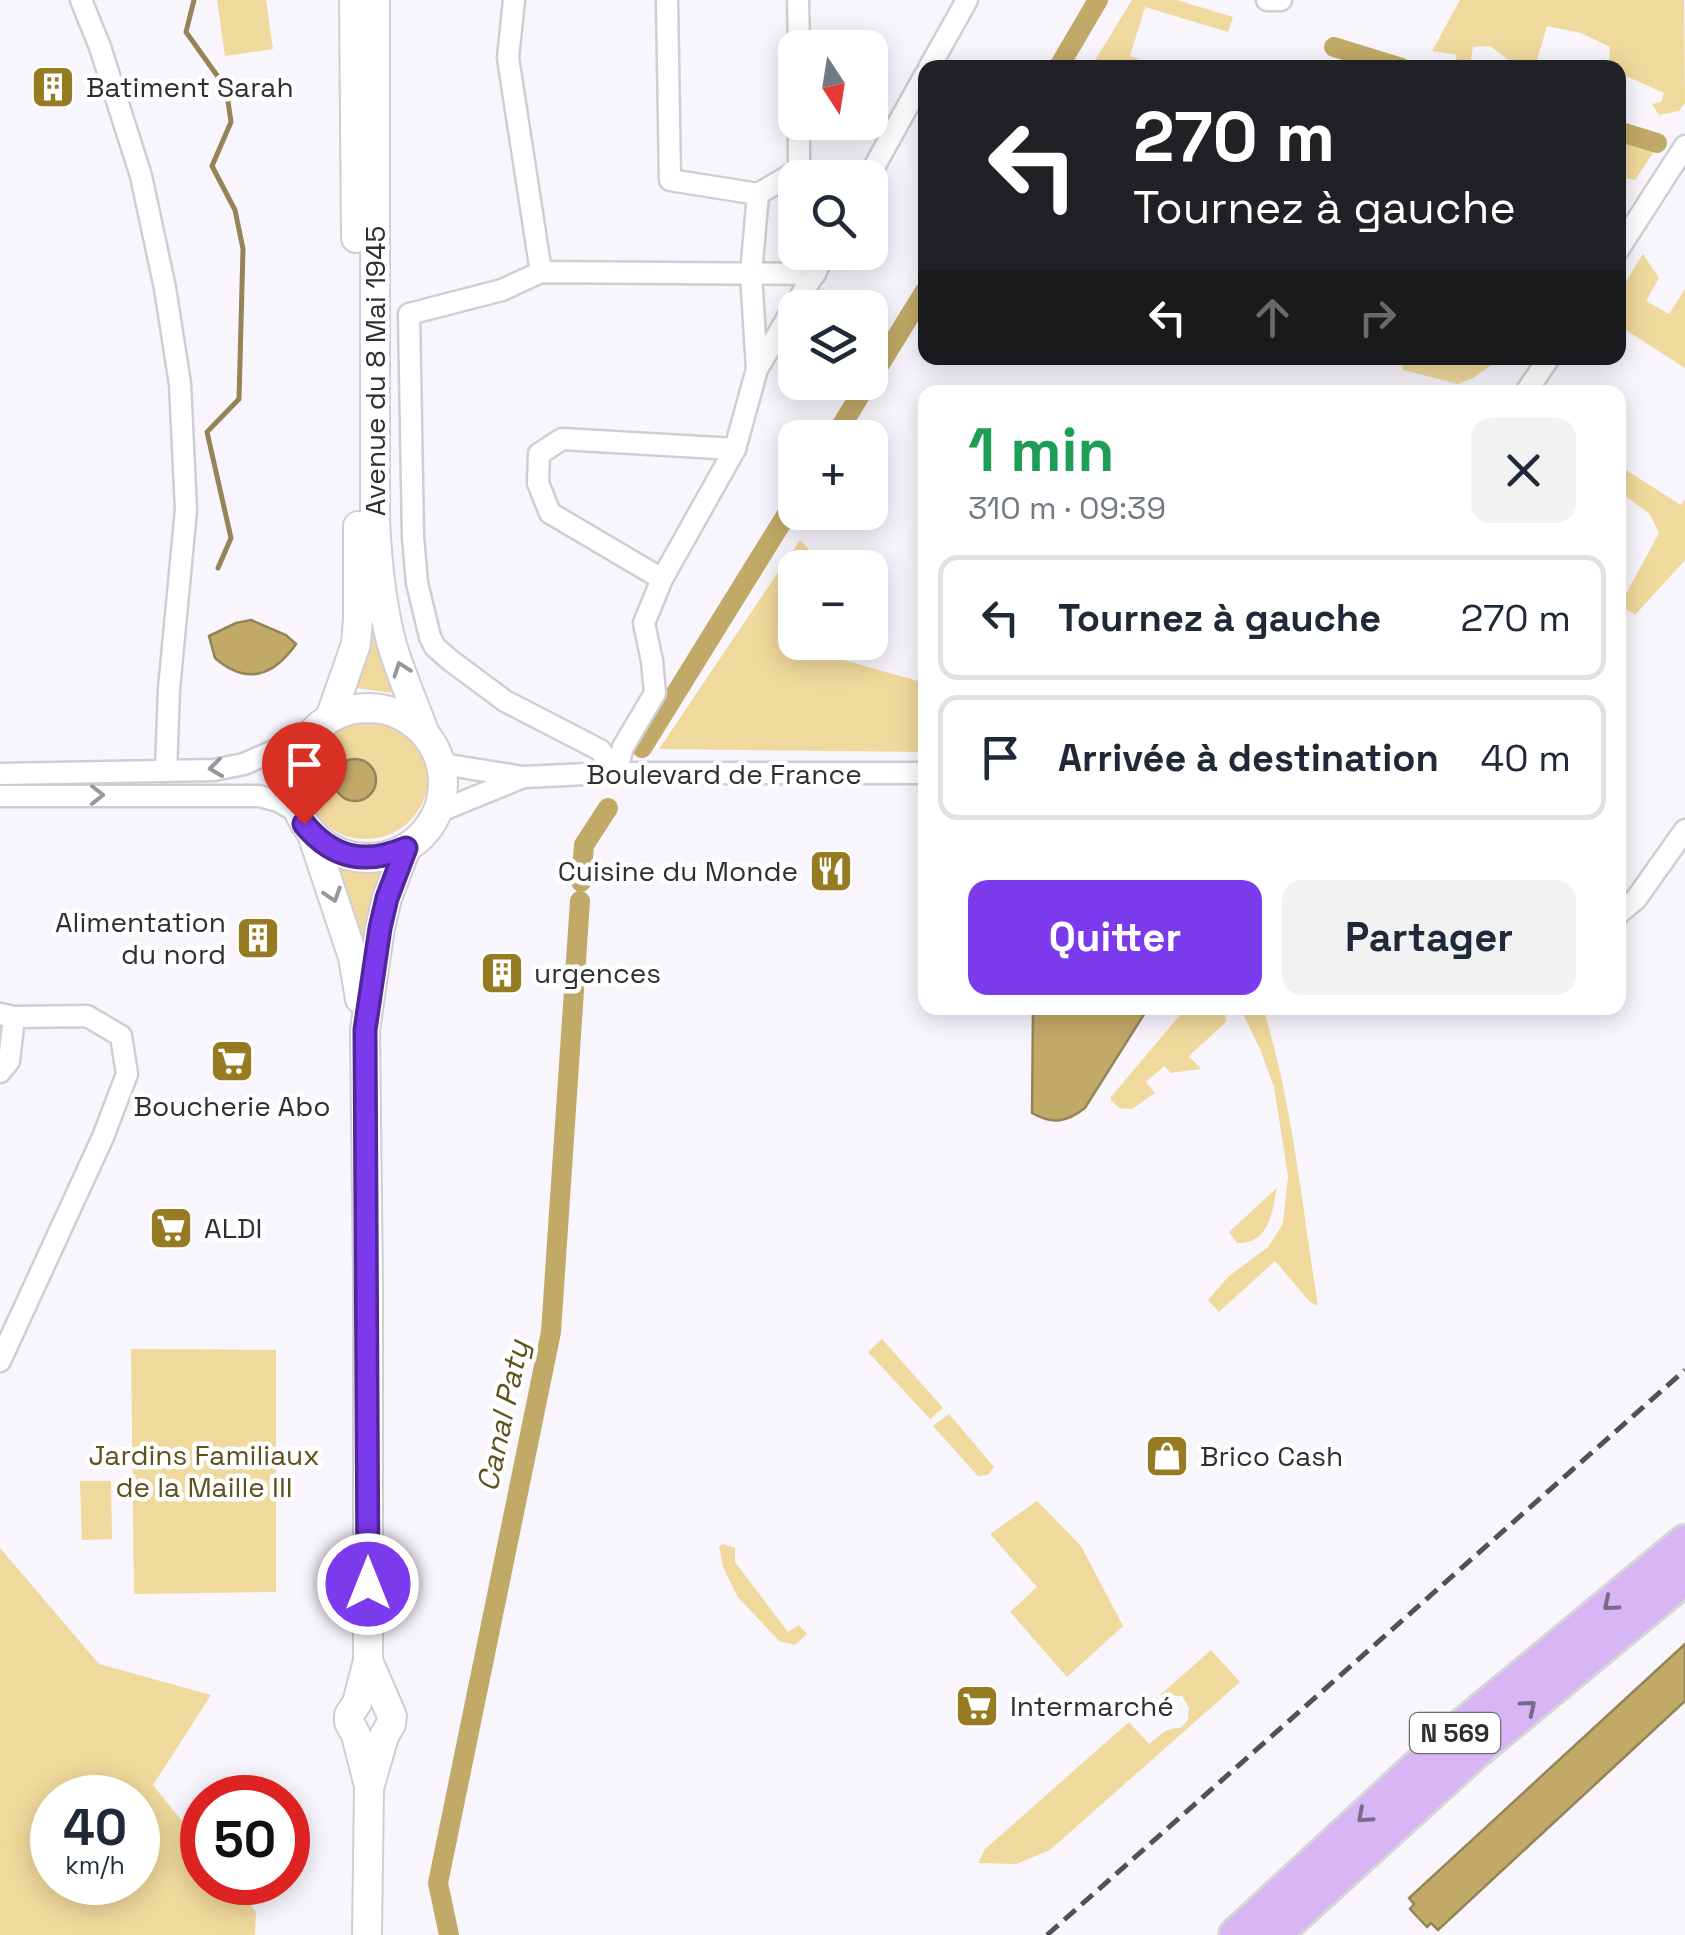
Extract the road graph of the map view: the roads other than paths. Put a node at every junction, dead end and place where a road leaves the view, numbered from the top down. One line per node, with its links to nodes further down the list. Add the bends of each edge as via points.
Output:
1 (81, 0): 29 (street, via 141,176 180,377 186,510)
2 (354, 0): 25 (main road, Avenue du 8 Mai 1945, via 358,619)
3 (376, 0): 26 (main road, Avenue du 8 Mai 1945, one-way to 3, via 392,645 374,520)
4 (514, 0): 19 (street, via 508,58)
5 (667, 0): 16 (street, via 670,180)
6 (798, 0): 10 (street)
7 (967, 0): 11 (street)
8 (1267, 0): 9 (street)
9 (1281, 0)
10 (798, 30)
11 (933, 60)
12 (918, 88): 15 (street)
13 (799, 140): 16 (street, via 799,170)
14 (1685, 146): 17 (street)
15 (878, 160)
16 (758, 194): 20 (street)
17 (1626, 238)
18 (817, 270): 21 (street)
19 (541, 272): 20 (street); 30 (street, via 502,290 410,314 416,583 435,647 505,700 600,750)
20 (752, 274): 21 (street); 22 (street)
21 (815, 274): 22 (street)
22 (757, 368): 23 (street)
23 (735, 449): 24 (street); 24 (street, via 562,439 539,454 538,484 550,514)
24 (662, 579): 30 (street, via 644,624 656,693)
25 (330, 718): 26 (main road, via 359,707 381,708); 27 (main road)
26 (425, 734): 28 (main road)
27 (308, 736): 29 (street, one-way to 29, via 244,764); 36 (main road, via 292,792)
28 (442, 764): 33 (street, Boulevard de France); 35 (main road)
29 (166, 771): 32 (street)
30 (613, 773): 31 (street, Boulevard de France); 33 (street, Boulevard de France)
31 (918, 773)
32 (0, 774)
33 (523, 777): 35 (street, Boulevard de France)
34 (0, 796): 36 (street, one-way to 36, via 259,796 278,801)
35 (438, 812): 38 (main road)
36 (305, 823): 38 (main road, via 328,847 357,857); 41 (main road, one-way to 41, via 353,957)
37 (1685, 830): 39 (street)
38 (406, 848): 41 (main road, via 380,928)
39 (1626, 907)
40 (7, 1016): 42 (street, via 9,1060); 43 (street, via 88,1016 121,1036 127,1074)
41 (365, 1030): 46 (main road, via 371,1703 350,1715 352,1729 370,1735)
42 (0, 1072)
43 (0, 1361)
44 (1685, 1542): 47 (highway, N 569, one-way to 47, via 1460,1728)
45 (1685, 1578): 48 (highway, N 569, one-way to 45, via 1476,1751)
46 (366, 1933)
47 (1236, 1935)
48 (1274, 1935)

